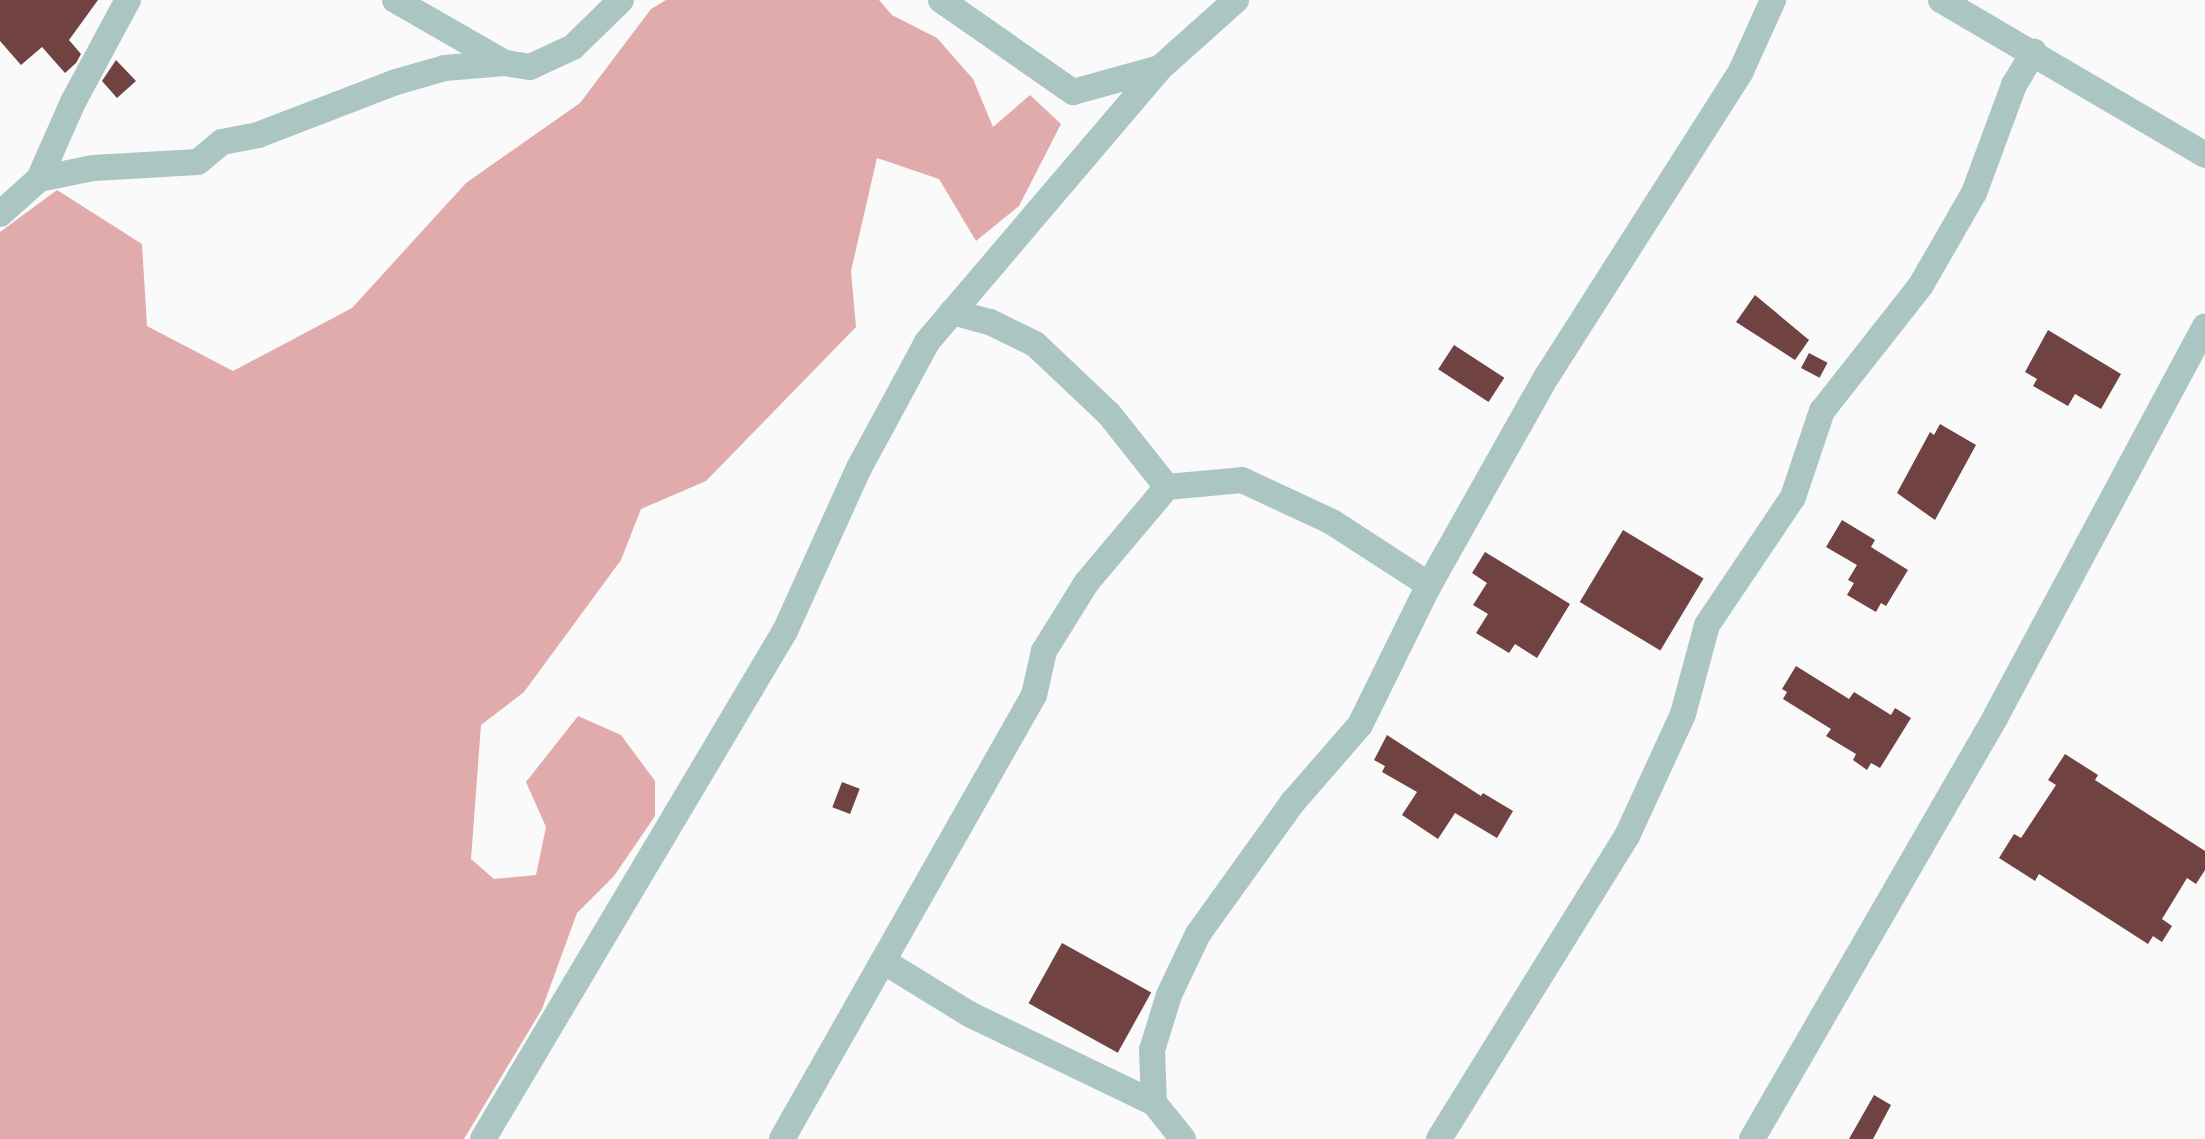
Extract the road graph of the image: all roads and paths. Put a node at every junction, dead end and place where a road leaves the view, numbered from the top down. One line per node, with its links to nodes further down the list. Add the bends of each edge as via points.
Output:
1 (128, 0): 12 (street, via 73,102)
2 (396, 0): 9 (street)
3 (621, 0): 9 (street, via 573,47 530,68)
4 (941, 0): 10 (street, via 1073,92)
5 (1236, 0): 10 (street)
6 (1773, 0): 17 (street, via 1741,71 1547,376)
7 (1941, 0): 8 (street)
8 (2034, 52): 11 (street); 23 (street, via 2014,85 1974,193 1921,285 1822,411 1793,497 1707,625 1683,714 1627,836)
9 (505, 63): 12 (street, via 446,68 396,82 258,135 222,142 198,162 93,168)
10 (1160, 68): 14 (street)
11 (2205, 155)
12 (39, 179): 13 (street)
13 (0, 214)
14 (952, 312): 16 (street, via 990,322 1035,344 1109,415); 20 (street, via 927,342 859,468 785,631)
15 (2205, 327): 24 (street, via 1996,716)
16 (1167, 487): 17 (street, via 1242,480 1332,522); 18 (street, via 1087,582 1044,651 1034,695)
17 (1429, 585): 19 (street, via 1360,724 1293,802 1198,934 1169,995 1152,1050)
18 (883, 961): 19 (street, via 969,1014); 21 (street)
19 (1154, 1103): 22 (street)
20 (483, 1139)
21 (782, 1139)
22 (1183, 1139)
23 (1439, 1139)
24 (1752, 1139)

